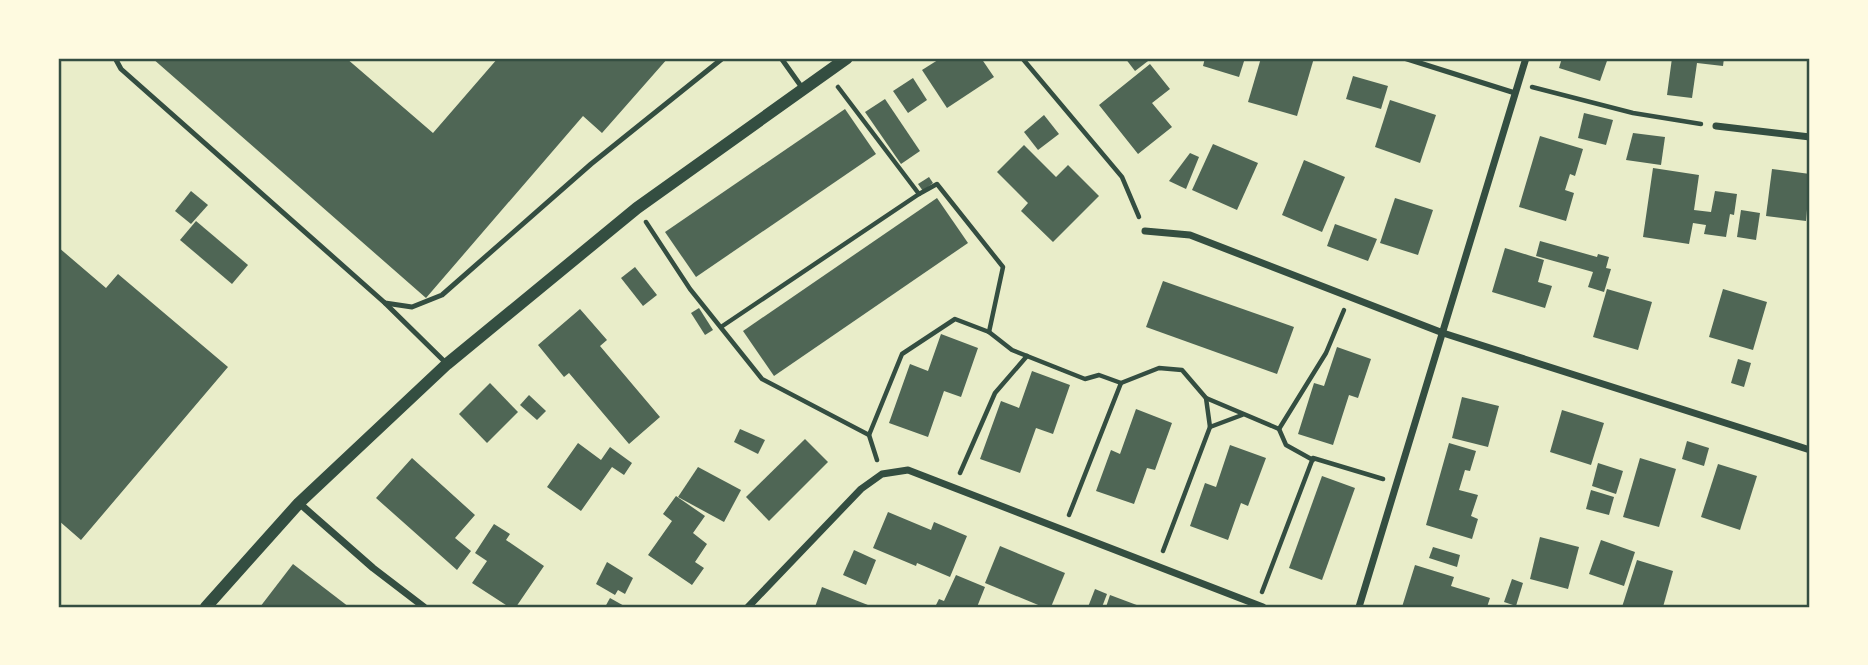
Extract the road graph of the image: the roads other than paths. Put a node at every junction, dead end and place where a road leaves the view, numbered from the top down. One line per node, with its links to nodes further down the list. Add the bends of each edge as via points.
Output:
1 (116, 58): 12 (lane, via 121,69)
2 (723, 58): 12 (lane, via 591,164 442,295 412,307)
3 (781, 58): 7 (lane)
4 (846, 58): 7 (street)
5 (1404, 58): 8 (lane)
6 (1526, 58): 8 (street)
7 (803, 89): 14 (street, via 637,208)
8 (1515, 93): 13 (street)
9 (1716, 126): 10 (street)
10 (1810, 137)
11 (1145, 231): 13 (street, via 1190,235)
12 (385, 303): 14 (lane)
13 (1443, 333): 15 (street); 21 (street)
14 (447, 364): 16 (street)
15 (1810, 450)
16 (299, 503): 18 (street); 19 (street)
17 (1260, 606): 20 (street, via 908,470 882,474 861,489)
18 (205, 607)
19 (424, 607)
20 (748, 607)
21 (1359, 607)

